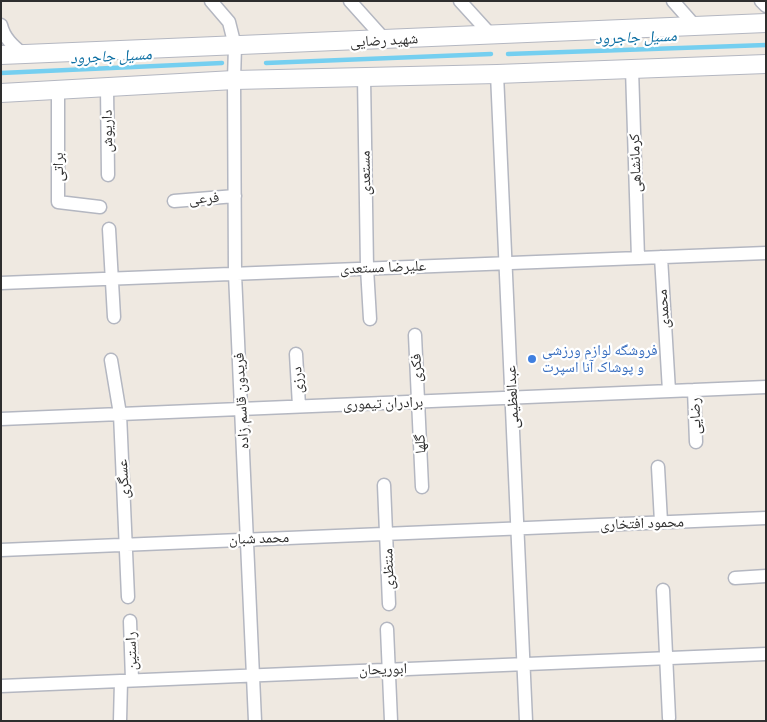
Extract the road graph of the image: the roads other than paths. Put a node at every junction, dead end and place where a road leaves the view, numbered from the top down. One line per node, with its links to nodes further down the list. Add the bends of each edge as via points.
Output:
1 (211, 1): 12 (street, فریدون قاسم زاده, via 229,22)
2 (350, 1): 11 (street)
3 (460, 1): 10 (street)
4 (673, 1): 9 (street)
5 (761, 1): 6 (street)
6 (766, 6)
7 (766, 23): 9 (main road, شهید رضایی)
8 (1, 25): 13 (street, via 11,44)
9 (695, 26): 10 (main road, شهید رضایی)
10 (491, 35): 11 (main road, شهید رضایی)
11 (384, 40): 12 (main road, شهید رضایی)
12 (235, 46): 13 (main road, شهید رضایی); 19 (street, فریدون قاسم زاده)
13 (23, 54): 14 (main road, شهید رضایی)
14 (1, 55)
15 (766, 64): 16 (main road)
16 (632, 69): 17 (main road); 30 (street, کرمانشاهی)
17 (497, 74): 18 (main road); 31 (street, عبدالعظیمی)
18 (364, 77): 19 (main road); 32 (street, مستعدی)
19 (234, 80): 20 (main road); 24 (street, فریدون قاسم زاده)
20 (107, 87): 21 (main road); 23 (street, داریوش)
21 (58, 90): 22 (main road); 26 (street, براتی, via 58,202)
22 (1, 93)
23 (108, 175)
24 (235, 196): 25 (street, فرعی); 33 (street, فریدون قاسم زاده)
25 (174, 201)
26 (100, 207)
27 (109, 229): 34 (street)
28 (766, 253): 29 (street, علیرضا مستعدی)
29 (661, 257): 30 (street, علیرضا مستعدی); 43 (street, محمدی)
30 (638, 258): 31 (street, علیرضا مستعدی)
31 (506, 263): 32 (street, علیرضا مستعدی); 44 (street, عبدالعظیمی)
32 (366, 268): 33 (street, علیرضا مستعدی); 37 (street, مستعدی)
33 (235, 274): 34 (street, علیرضا مستعدی); 47 (street, فریدون قاسم زاده)
34 (112, 279): 35 (street, علیرضا مستعدی); 36 (street)
35 (1, 283)
36 (114, 317)
37 (370, 319)
38 (415, 335): 45 (street, فکری)
39 (296, 354): 46 (street, درزی)
40 (111, 360): 48 (street, عسگری)
41 (766, 387): 42 (street, برادران تیموری)
42 (694, 390): 43 (street, برادران تیموری); 50 (street, رضایی)
43 (669, 391): 44 (street, برادران تیموری)
44 (512, 398): 45 (street, برادران تیموری); 56 (street, عبدالعظیمی)
45 (418, 402): 46 (street, برادران تیموری); 53 (street, گلها)
46 (298, 406): 47 (street, برادران تیموری)
47 (241, 408): 48 (street, برادران تیموری); 58 (street, فریدون قاسم زاده)
48 (120, 414): 49 (street, برادران تیموری); 59 (street, عسگری)
49 (1, 419)
50 (696, 442)
51 (658, 467): 55 (street)
52 (384, 485): 57 (street, منتظری)
53 (422, 487)
54 (766, 518): 55 (street, محمود افتخاری)
55 (661, 522): 56 (street, محمود افتخاری)
56 (517, 528): 57 (street, محمد شبان); 70 (street, عبدالعظیمی)
57 (386, 534): 58 (street, محمد شبان); 65 (street, منتظری)
58 (247, 538): 59 (street, محمد شبان); 72 (street, فریدون قاسم زاده)
59 (126, 544): 60 (street, محمد شبان); 64 (street, عسگری)
60 (1, 550)
61 (766, 576): 62 (street)
62 (735, 578)
63 (663, 590): 69 (street)
64 (128, 597)
65 (390, 604)
66 (130, 621): 73 (street, راستین)
67 (387, 628): 71 (street)
68 (766, 654): 69 (street, ابوریحان)
69 (666, 658): 70 (street, ابوریحان); 75 (street)
70 (523, 664): 71 (street, ابوریحان); 79 (street, عبدالعظیمی)
71 (389, 669): 72 (street, ابوریحان); 78 (street)
72 (253, 674): 73 (street, ابوریحان); 77 (street, فریدون قاسم زاده)
73 (126, 680): 74 (street, ابوریحان); 76 (street, راستین)
74 (1, 686)
75 (669, 718)
76 (120, 721)
77 (255, 721)
78 (391, 721)
79 (526, 721)

